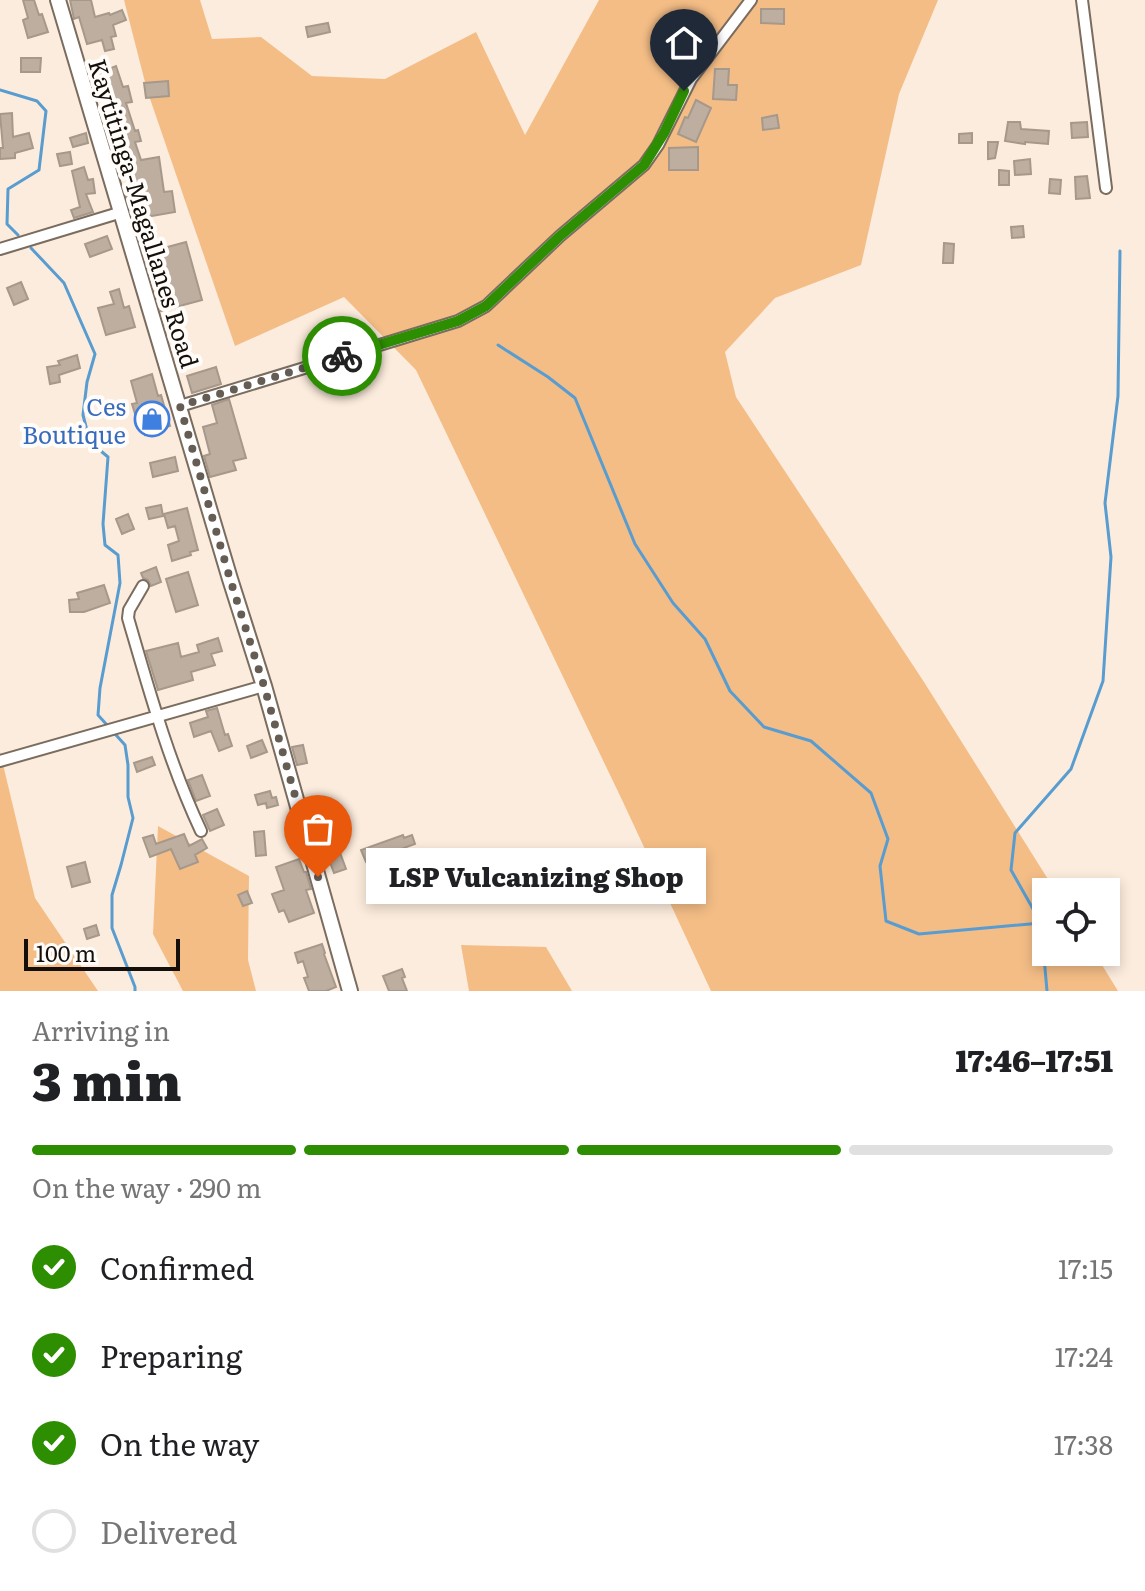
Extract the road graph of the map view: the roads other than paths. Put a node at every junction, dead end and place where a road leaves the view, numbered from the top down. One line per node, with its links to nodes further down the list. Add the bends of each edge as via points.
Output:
1 (58, 0): 5 (main road, Kaytitinga-Magallanes Road)
2 (751, 0): 7 (street, via 691,79 644,165 486,306 458,321)
3 (1082, 0): 4 (street)
4 (1106, 188)
5 (122, 212): 6 (street); 7 (main road, Kaytitinga-Magallanes Road)
6 (0, 249)
7 (180, 406): 9 (main road, Kaytitinga-Magallanes Road)
8 (143, 586): 10 (street, via 128,618)
9 (264, 686): 10 (street); 13 (main road, Kaytitinga-Magallanes Road)
10 (157, 717): 11 (street); 12 (street)
11 (0, 761)
12 (201, 831)
13 (350, 991)

